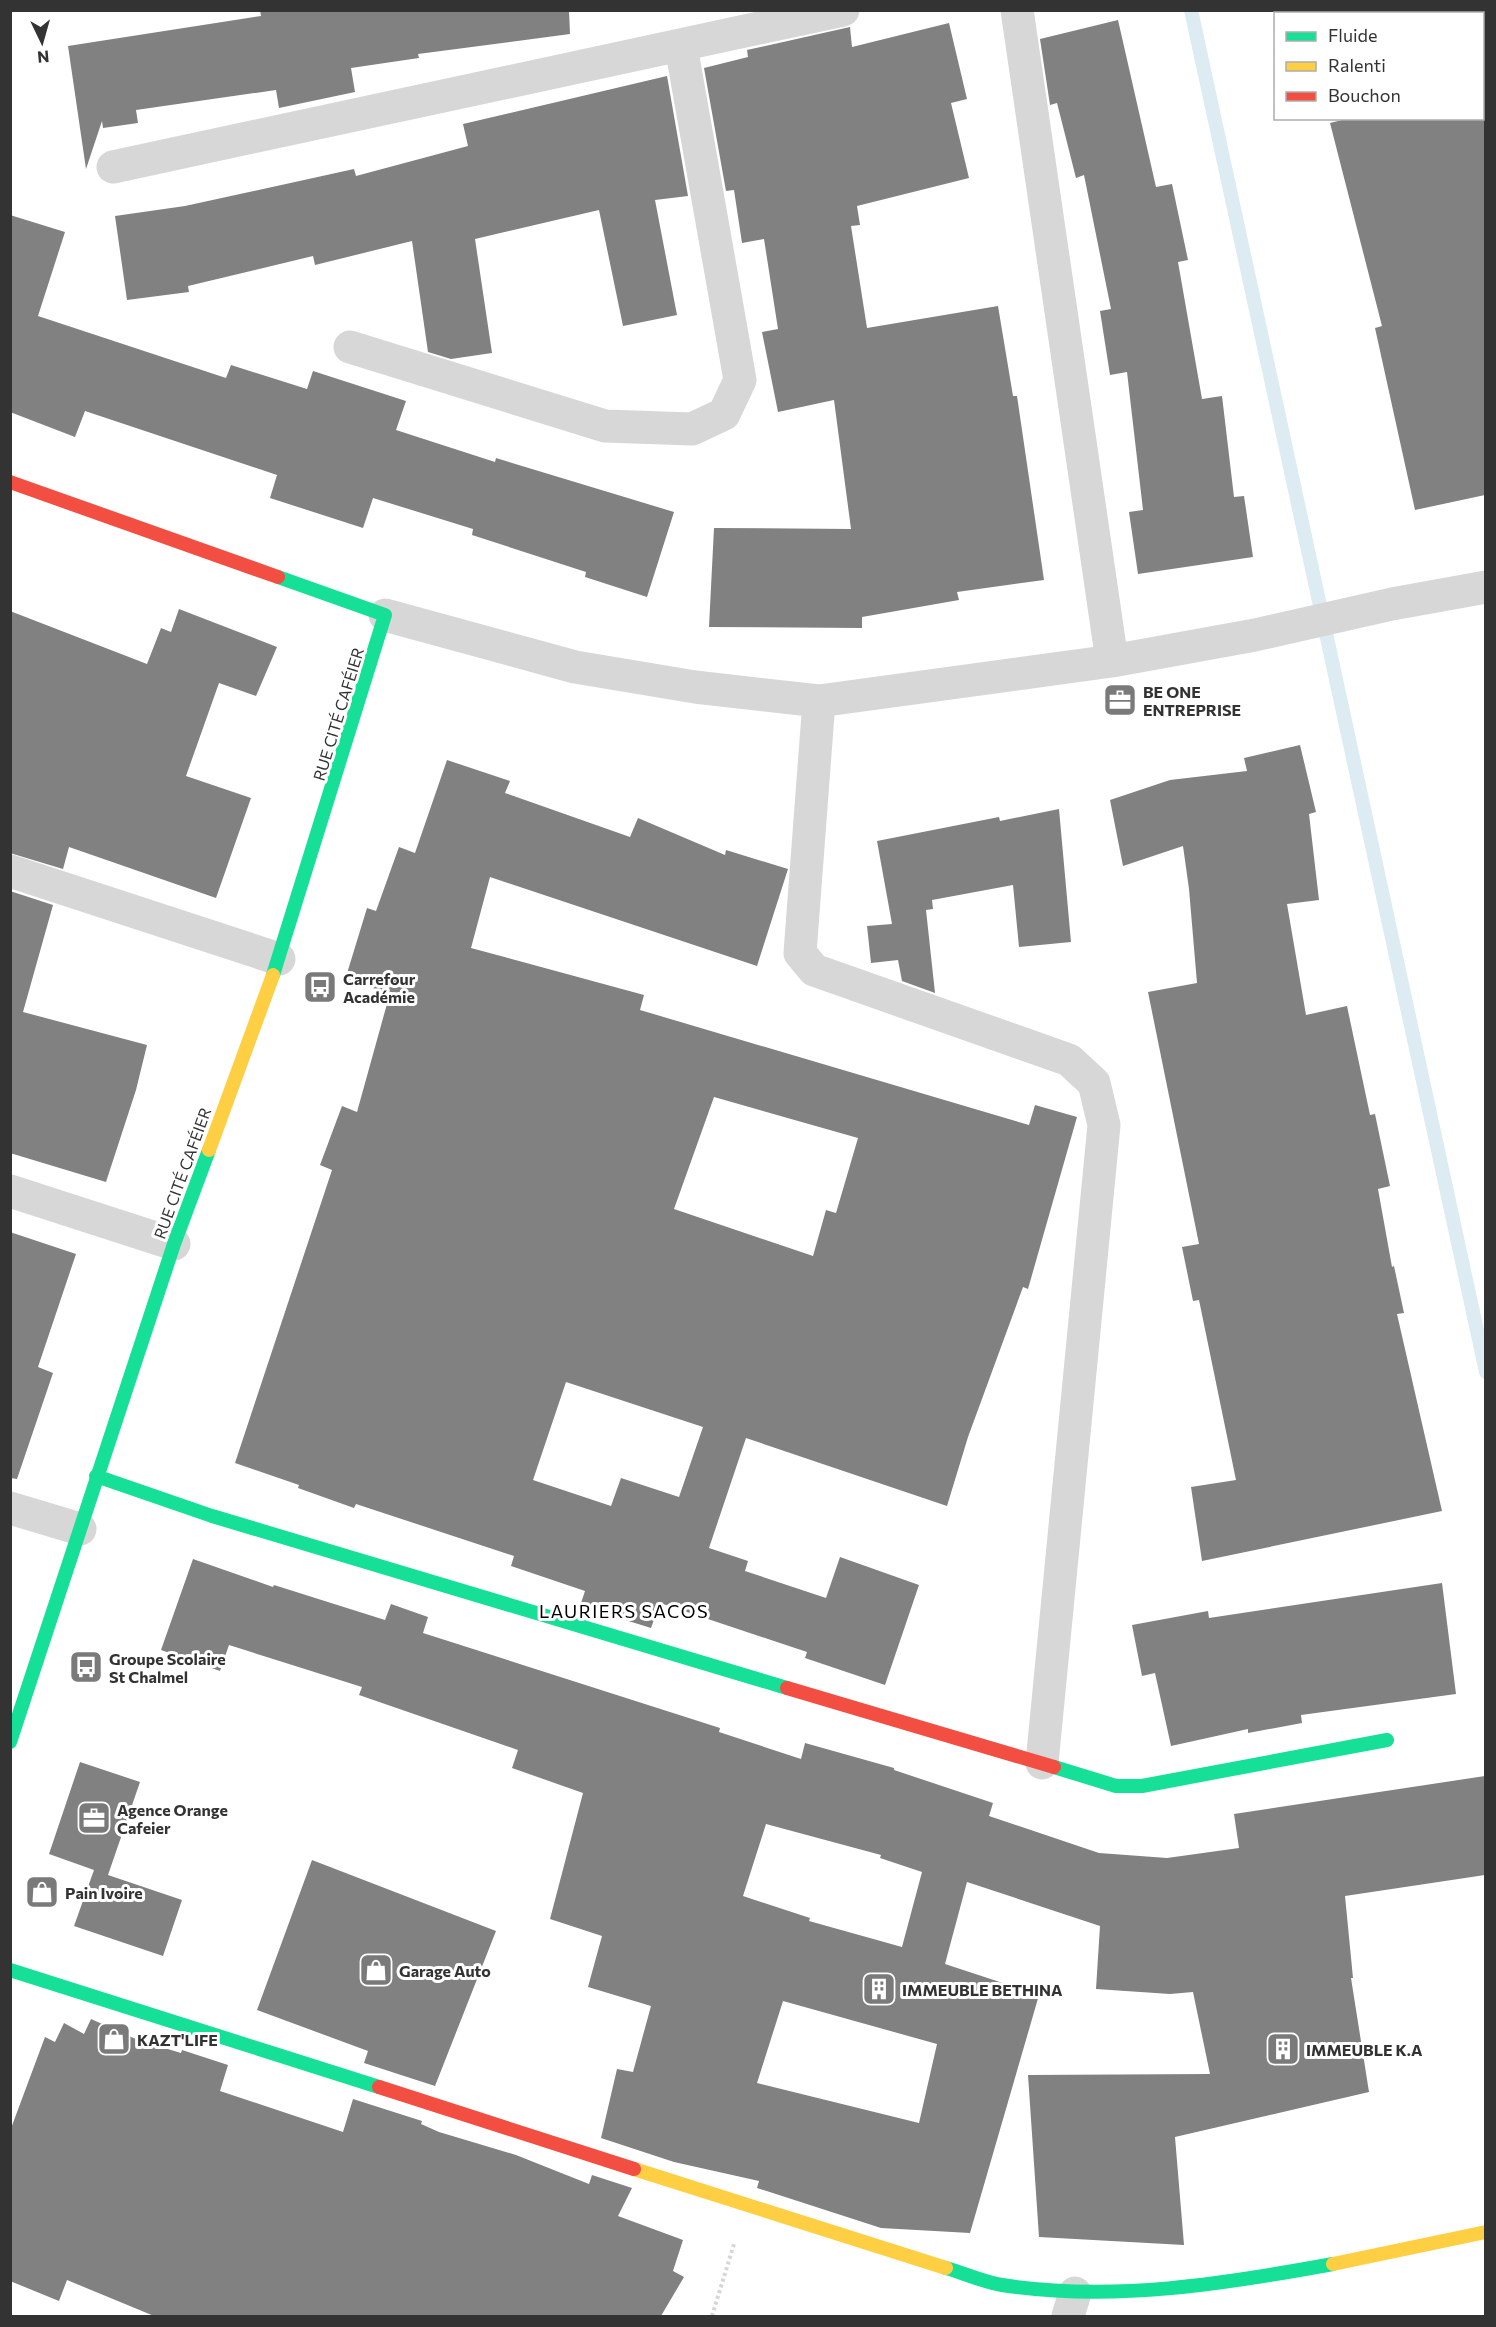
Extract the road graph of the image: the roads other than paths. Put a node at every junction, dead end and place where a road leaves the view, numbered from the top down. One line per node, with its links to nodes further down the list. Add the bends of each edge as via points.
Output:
1 (843, 10): 3 (street)
2 (1017, 10): 9 (street)
3 (681, 46): 4 (street); 5 (street, via 740,380 724,414 692,429 605,426)
4 (113, 167)
5 (350, 347)
6 (10, 482): 8 (street)
7 (1485, 587): 9 (street)
8 (385, 615): 10 (street, via 575,667 695,687); 12 (street, RUE CITÉ CAFÉIER)
9 (1112, 661): 10 (street)
10 (819, 701): 20 (street, via 800,953 814,970 1069,1060 1094,1083 1104,1125)
11 (10, 871): 12 (street)
12 (279, 959): 14 (street, RUE CITÉ CAFÉIER)
13 (10, 1191): 14 (street)
14 (174, 1244): 15 (street, RUE CITÉ CAFÉIER)
15 (96, 1476): 17 (street, RUE CITÉ CAFÉIER); 20 (street, via 212,1516)
16 (10, 1508): 17 (street)
17 (80, 1529): 19 (street, RUE CITÉ CAFÉIER)
18 (1387, 1740): 20 (street, via 1142,1786 1116,1786)
19 (10, 1742)
20 (1042, 1763)
21 (10, 1970): 23 (street)
22 (1485, 2232): 23 (street, via 1206,2286)
23 (1071, 2305)

